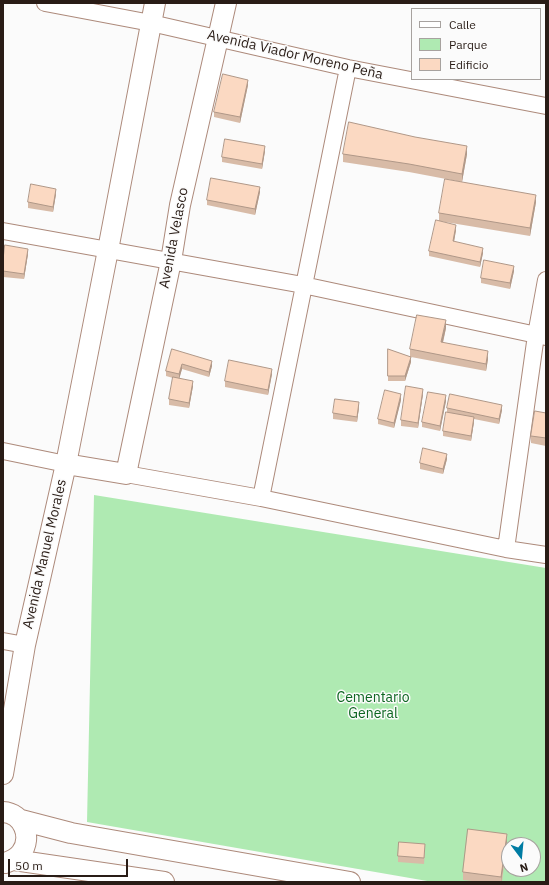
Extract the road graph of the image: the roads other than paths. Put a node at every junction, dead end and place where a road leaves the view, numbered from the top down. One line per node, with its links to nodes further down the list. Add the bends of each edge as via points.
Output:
1 (45, 3): 4 (street, Avenida Viador Moreno Peña)
2 (155, 3): 4 (street)
3 (226, 3): 5 (street, Avenida Velasco)
4 (151, 23): 5 (street, Avenida Viador Moreno Peña); 9 (street)
5 (219, 38): 6 (street, Avenida Viador Moreno Peña); 10 (street, Avenida Velasco, via 180,206)
6 (348, 68): 7 (street, Avenida Viador Moreno Peña); 12 (street)
7 (546, 106)
8 (3, 231): 9 (street)
9 (108, 250): 10 (street); 15 (street)
10 (171, 261): 12 (street); 16 (street, Avenida Velasco)
11 (546, 280): 13 (street)
12 (303, 285): 13 (street); 17 (street)
13 (541, 336): 18 (street)
14 (3, 451): 15 (street)
15 (66, 464): 16 (street); 21 (street, Avenida Manuel Morales)
16 (126, 474): 17 (street)
17 (261, 498): 18 (street)
18 (506, 549): 19 (street)
19 (546, 555)
20 (3, 641): 21 (street, Avenida Manuel Morales)
21 (25, 645): 22 (street, Avenida Manuel Morales)
22 (3, 774)
23 (3, 812): 24 (street)
24 (21, 820): 25 (street, via 25,828 26,842 20,854); 27 (street, via 72,833)
25 (6, 865): 26 (street)
26 (164, 882)
27 (350, 882)

